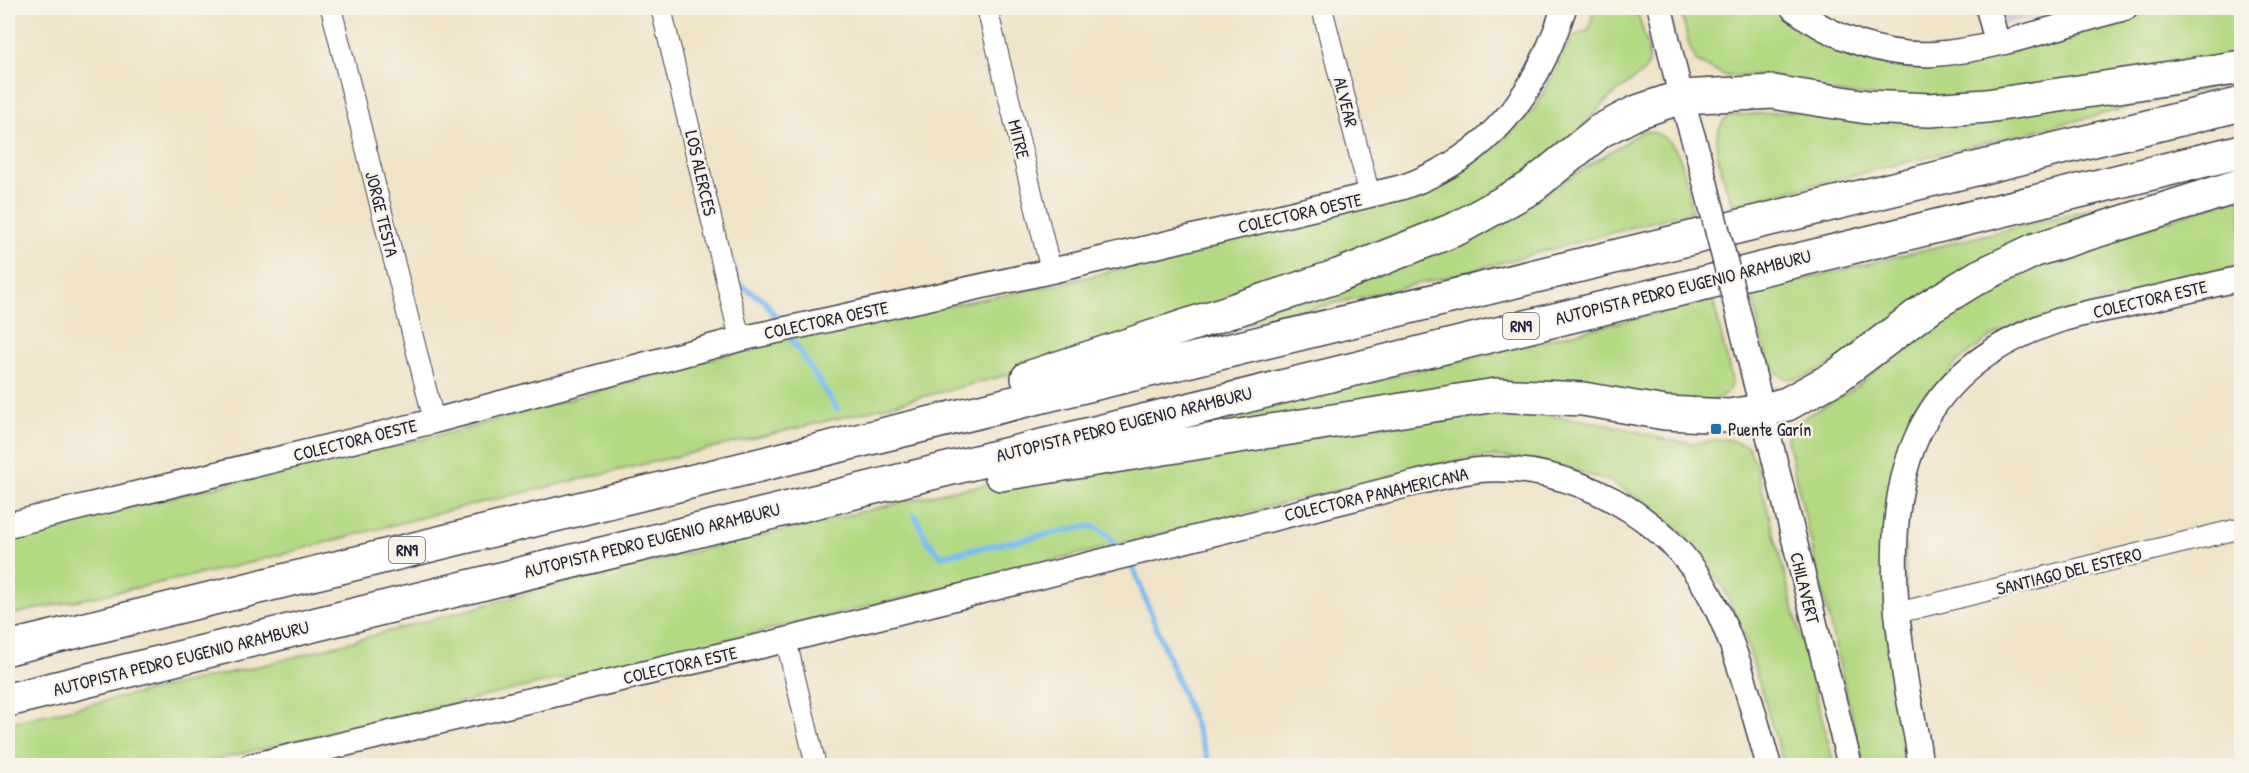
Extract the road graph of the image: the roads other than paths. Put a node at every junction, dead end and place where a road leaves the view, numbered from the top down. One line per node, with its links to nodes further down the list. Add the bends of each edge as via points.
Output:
1 (331, 8): 21 (street, JORGE TESTA)
2 (661, 8): 19 (street, LOS ALERCES)
3 (987, 8): 17 (street, MITRE)
4 (1322, 8): 16 (street, ALVEAR)
5 (1564, 8): 16 (street, COLECTORA OESTE, via 1522,98 1480,147 1426,179)
6 (1660, 8): 12 (street)
7 (1793, 8): 10 (street, via 1842,37 1874,47 1931,54)
8 (1988, 8): 10 (street)
9 (2125, 8): 10 (street)
10 (1996, 42)
11 (2241, 67): 12 (highway, via 1987,106 1929,110 1765,92)
12 (1681, 97): 20 (street, bridge); 22 (highway, via 1637,112 1600,131 1530,188 1458,228 1398,253 1266,301)
13 (2241, 104): 22 (highway, RN9)
14 (2241, 151): 23 (highway, AUTOPISTA PEDRO EUGENIO ARAMBURU / RN9)
15 (2241, 185): 20 (highway, via 2035,250 1978,277 1929,307 1836,377 1787,404)
16 (1370, 196): 17 (street, COLECTORA OESTE)
17 (1051, 271): 19 (street, COLECTORA OESTE)
18 (2241, 278): 28 (street, COLECTORA ESTE, via 2059,321 2004,345 1946,389 1922,424 1898,493 1894,539)
19 (740, 339): 21 (street, COLECTORA OESTE)
20 (1760, 411): 23 (highway, via 1729,416 1665,413 1583,399 1496,396); 38 (street, CHILAVERT)
21 (434, 421): 24 (street, COLECTORA OESTE)
22 (807, 452): 26 (highway, RN9)
23 (800, 504): 32 (highway, AUTOPISTA PEDRO EUGENIO ARAMBURU / RN9)
24 (8, 525)
25 (2241, 528): 28 (street, SANTIAGO DEL ESTERO)
26 (384, 555): 29 (highway); 31 (highway, RN9)
27 (1108, 559): 30 (street, COLECTORA ESTE); 37 (street, COLECTORA PANAMERICANA, via 1479,470 1528,472 1563,479 1601,493 1632,511 1675,547 1695,572 1726,628)
28 (1897, 613): 39 (street)
29 (8, 626)
30 (786, 640): 35 (street, COLECTORA ESTE); 36 (street)
31 (8, 648)
32 (154, 665): 33 (highway, AUTOPISTA PEDRO EUGENIO ARAMBURU / RN9); 34 (highway)
33 (8, 700)
34 (8, 709)
35 (251, 765)
36 (816, 765)
37 (1769, 765)
38 (1850, 765)
39 (1920, 765)

